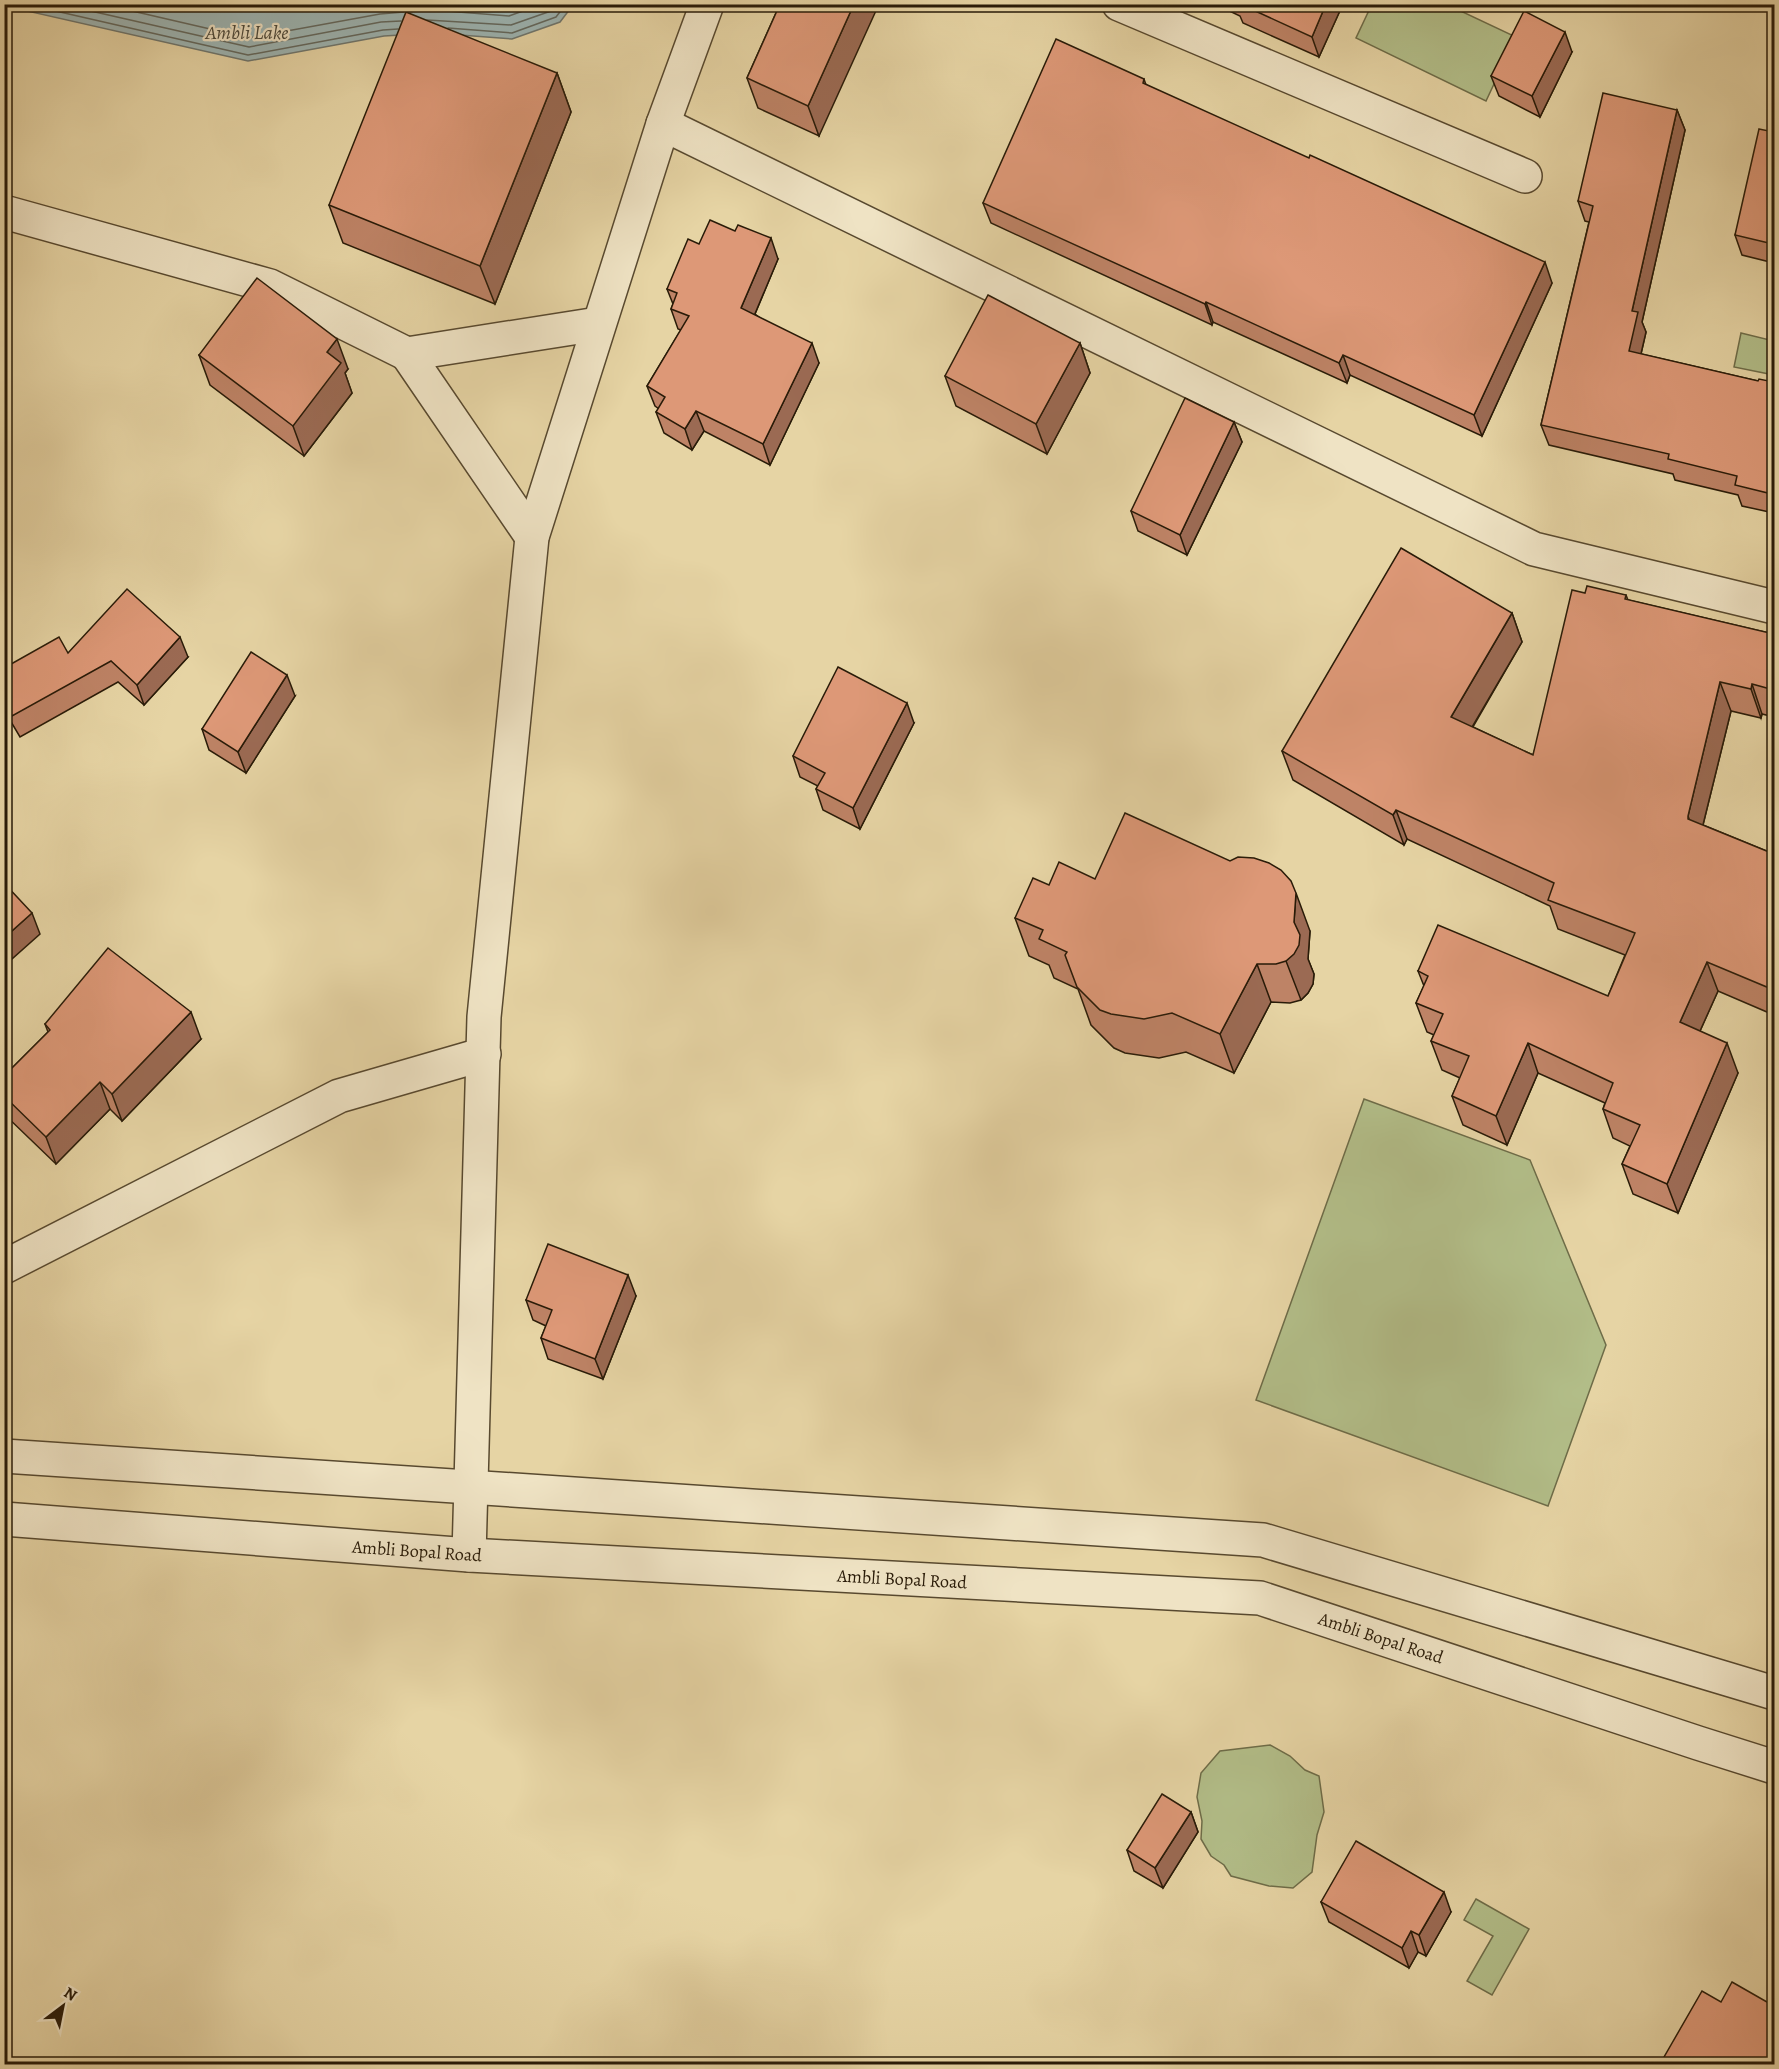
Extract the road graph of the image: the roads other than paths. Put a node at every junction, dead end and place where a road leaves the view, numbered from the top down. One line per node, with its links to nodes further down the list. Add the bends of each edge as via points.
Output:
1 (707, 4): 3 (street)
2 (1119, 4): 4 (street)
3 (663, 124): 6 (street); 9 (street, via 1534,549)
4 (1525, 176)
5 (4, 212): 7 (street, via 270,286)
6 (598, 324): 7 (street); 8 (street)
7 (407, 354): 8 (street)
8 (532, 537): 10 (street, via 484,1017)
9 (1774, 607)
10 (484, 1054): 11 (street, via 339,1096); 13 (street)
11 (4, 1267)
12 (4, 1456): 13 (street)
13 (471, 1487): 15 (street); 16 (street, via 1263,1540)
14 (6, 1524): 15 (street, Ambli Bopal Road)
15 (469, 1555): 17 (street, Ambli Bopal Road, via 1260,1598)
16 (1774, 1693)
17 (1774, 1767)

